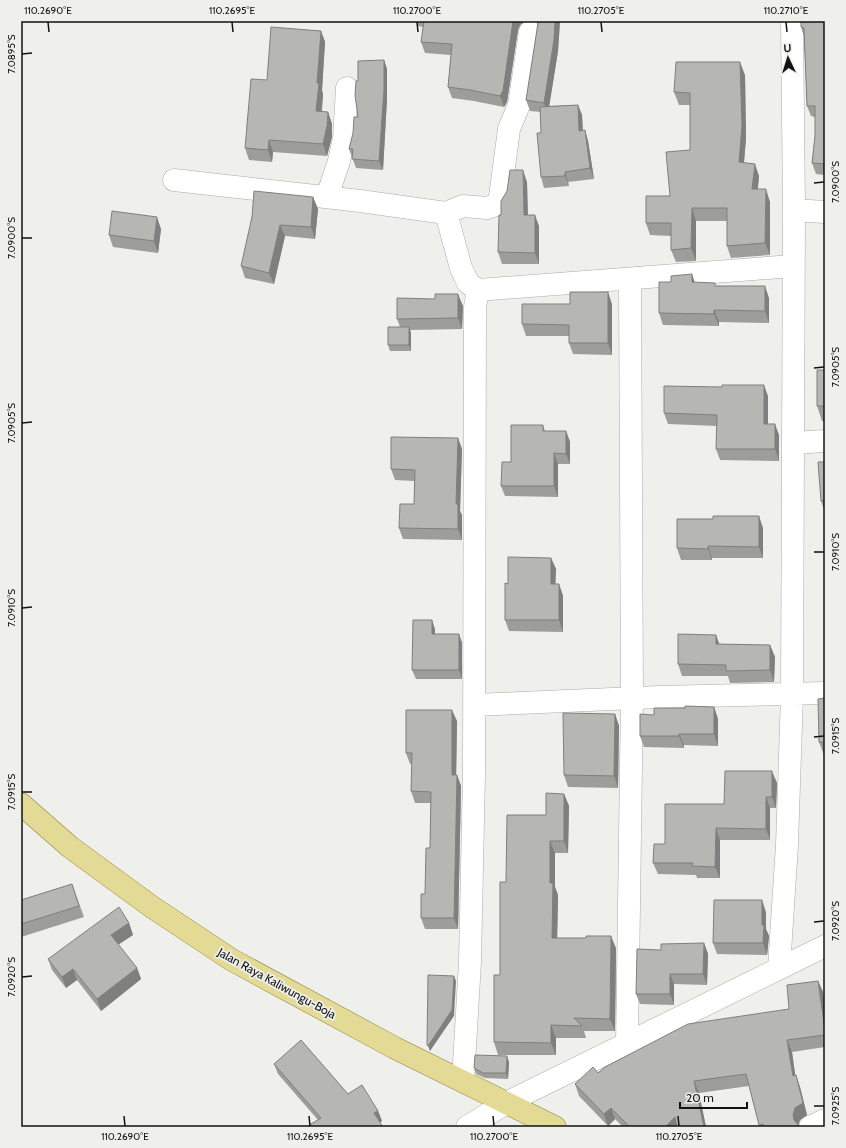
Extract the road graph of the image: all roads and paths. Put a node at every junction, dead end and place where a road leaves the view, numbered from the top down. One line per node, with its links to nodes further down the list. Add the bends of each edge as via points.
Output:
1 (792, 21): 6 (street)
2 (530, 32): 8 (street, via 519,105 509,129 500,197 496,205 488,208 463,206)
3 (347, 88): 5 (street, via 344,139)
4 (174, 180): 5 (street)
5 (327, 197): 8 (street)
6 (794, 210): 7 (street); 9 (street)
7 (825, 212)
8 (446, 213): 11 (street, via 461,268 468,283)
9 (793, 266): 10 (street); 13 (street)
10 (630, 278): 11 (street); 16 (street)
11 (478, 290): 17 (street, via 475,315)
12 (825, 441): 13 (street)
13 (793, 443): 15 (street)
14 (825, 693): 15 (street)
15 (792, 695): 16 (street); 20 (street, via 787,845)
16 (632, 698): 17 (street); 21 (street)
17 (474, 705): 22 (street, via 470,962)
18 (22, 805): 22 (main road, Jalan Raya Kaliwungu-Boja, via 70,847 152,907 232,960)
19 (825, 946): 20 (street)
20 (779, 968): 21 (street)
21 (627, 1044): 23 (street)
22 (462, 1081): 23 (main road, Jalan Raya Kaliwungu-Boja)
23 (508, 1102): 25 (street); 26 (main road, Jalan Raya Kaliwungu-Boja)
24 (825, 1120): 27 (street)
25 (467, 1127)
26 (555, 1127)
27 (810, 1127)

